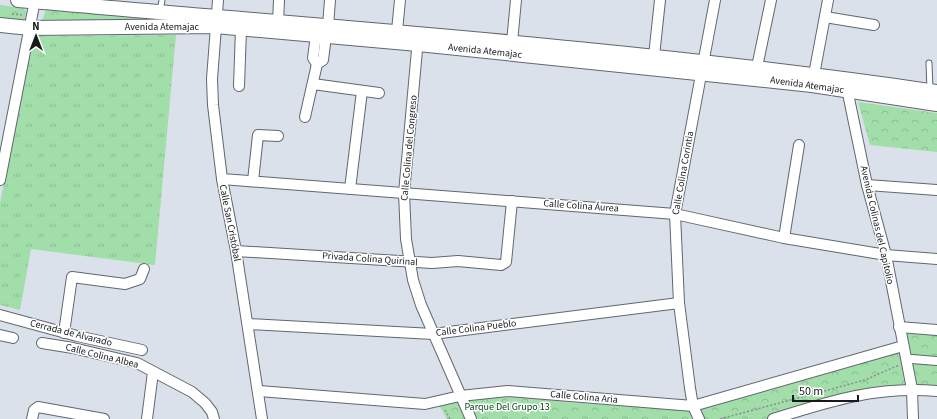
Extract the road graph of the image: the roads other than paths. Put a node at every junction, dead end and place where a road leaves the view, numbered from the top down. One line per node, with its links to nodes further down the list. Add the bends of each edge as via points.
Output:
1 (18, 0): 11 (main road, Avenida Atemajac)
2 (218, 0): 15 (street, Calle San Cristóbal)
3 (280, 0): 16 (street)
4 (330, 0): 22 (street)
5 (400, 0): 21 (street)
6 (516, 0): 24 (street)
7 (660, 0): 25 (street)
8 (715, 0): 27 (street, Calle Colina Corintia)
9 (771, 0): 28 (street)
10 (828, 0): 14 (street)
11 (35, 1): 12 (main road, Avenida Atemajac); 19 (street)
12 (115, 4): 13 (main road, Avenida Atemajac)
13 (161, 6): 15 (main road, Avenida Atemajac)
14 (825, 17): 18 (street); 29 (street)
15 (216, 22): 16 (main road, Avenida Atemajac); 19 (main road, Avenida Atemajac); 20 (main road, Avenida Atemajac); 40 (street, Calle San Cristóbal, via 212,79)
16 (278, 22): 22 (main road, Avenida Atemajac)
17 (0, 25): 19 (main road, Avenida Atemajac)
18 (874, 25)
19 (30, 28): 41 (street)
20 (241, 29): 22 (main road, Avenida Atemajac); 32 (street)
21 (397, 31): 22 (main road, Avenida Atemajac); 23 (main road, Avenida Atemajac)
22 (324, 32): 23 (main road, Avenida Atemajac); 30 (street, via 313,58 317,64)
23 (418, 38): 24 (main road, Avenida Atemajac); 27 (main road, Avenida Atemajac); 46 (street, Calle Colina del Congreso)
24 (512, 42): 25 (main road, Avenida Atemajac)
25 (654, 56): 27 (main road, Avenida Atemajac)
26 (929, 64): 34 (lane)
27 (702, 67): 28 (main road, Avenida Atemajac); 29 (main road, Avenida Atemajac); 48 (street, Calle Colina Corintia)
28 (757, 67): 29 (main road, Avenida Atemajac)
29 (813, 79): 31 (main road, Avenida Atemajac)
30 (313, 84): 33 (street); 37 (street)
31 (846, 84): 34 (main road, Avenida Atemajac); 36 (main road, Avenida Atemajac); 43 (street, Avenida Colinas del Capitolio)
32 (239, 86)
33 (362, 91): 35 (street); 44 (street)
34 (933, 91)
35 (379, 93)
36 (937, 104)
37 (306, 117)
38 (278, 136): 42 (street, via 258,135)
39 (799, 145): 49 (street)
40 (222, 179): 42 (street, Calle Colina Áurea); 50 (street, Calle San Cristóbal)
41 (0, 180)
42 (253, 181): 44 (street, Calle Colina Áurea)
43 (867, 185): 45 (street); 51 (street, Avenida Colinas del Capitolio)
44 (350, 189): 46 (street, Calle Colina Áurea)
45 (937, 190)
46 (404, 193): 47 (street, Calle Colina Áurea); 53 (street, Calle Colina del Congreso)
47 (512, 201): 48 (street, Calle Colina Áurea); 53 (street, Privada Colina Quirinal, via 504,265 458,261)
48 (675, 214): 49 (street, Calle Colina Áurea); 55 (street, Calle Colina Corintia)
49 (784, 238): 51 (street, Calle Colina Áurea)
50 (236, 251): 53 (street, Privada Colina Quirinal); 57 (street, Calle San Cristóbal)
51 (886, 255): 52 (street, Calle Colina Áurea); 58 (street, Avenida Colinas del Capitolio)
52 (937, 259)
53 (409, 262): 61 (street, Calle Colina del Congreso, via 421,305)
54 (144, 269): 60 (street, via 140,279 125,284 72,277)
55 (679, 303): 61 (street, Calle Colina Pueblo); 76 (street, Calle Colina Corintia)
56 (0, 315): 60 (street, Cerrada de Alvarado)
57 (248, 324): 61 (street, Calle Colina Pueblo); 73 (street, Calle San Cristóbal)
58 (899, 327): 59 (street); 66 (street, Avenida Colinas del Capitolio)
59 (937, 330)
60 (64, 333): 63 (street, Cerrada de Alvarado)
61 (433, 334): 75 (street, Calle Colina del Congreso)
62 (0, 335): 64 (street)
63 (77, 336): 67 (street); 68 (street, Cerrada de Alvarado)
64 (13, 338)
65 (42, 343): 67 (street, Calle Colina Albea)
66 (903, 346): 72 (street, Avenida Colinas del Capitolio); 76 (street, Calle Colina Aria)
67 (73, 348): 71 (street, Calle Colina Albea, via 137,363)
68 (142, 350)
69 (912, 359): 70 (street)
70 (937, 361)
71 (153, 372): 79 (street); 80 (street, Calle Colina Albea, via 192,392 205,403)
72 (912, 389): 74 (street); 84 (street, via 839,398); 85 (street, Avenida Colinas del Capitolio)
73 (259, 391): 75 (street, Calle Colina Aria, via 425,404); 81 (street, Calle San Cristóbal)
74 (937, 392)
75 (460, 396): 76 (street, Calle Colina Aria, via 508,391); 82 (street, Calle Colina del Congreso)
76 (693, 406): 83 (street, Calle Colina Corintia)
77 (32, 419): 78 (street, via 35,408)
78 (104, 419)
79 (147, 419)
80 (214, 419)
81 (262, 419)
82 (471, 419)
83 (699, 419)
84 (773, 419)
85 (913, 419)

